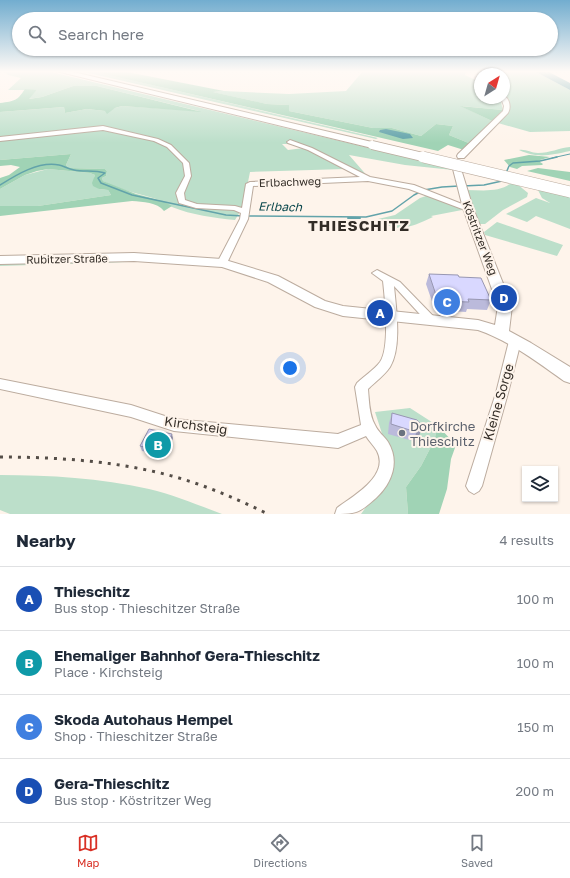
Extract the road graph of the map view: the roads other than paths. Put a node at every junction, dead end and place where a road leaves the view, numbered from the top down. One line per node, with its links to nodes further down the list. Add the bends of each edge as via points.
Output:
1 (164, 95): 6 (highway)
2 (173, 95): 6 (highway)
3 (506, 104): 7 (main road, via 506,112)
4 (0, 139): 13 (street, via 103,128 156,140 169,146 186,163 188,176 180,193 182,201 196,206 235,208)
5 (290, 142): 9 (street, via 310,149)
6 (374, 143): 10 (highway); 11 (highway, bridge)
7 (461, 156)
8 (456, 169): 12 (main road, Köstritzer Weg)
9 (368, 179): 12 (street, via 411,187); 13 (street, Erlbachweg, via 250,184)
10 (570, 186)
11 (570, 192)
12 (468, 208): 20 (main road, Köstritzer Weg, via 505,306)
13 (245, 215): 15 (street, Erlbachweg)
14 (0, 260): 15 (main road, Rubitzer Straße, via 134,257)
15 (222, 263): 18 (main road, Rubitzer Straße, via 267,277 320,304 343,312)
16 (377, 273): 17 (street)
17 (388, 280): 18 (street); 19 (street, via 396,284)
18 (391, 315): 19 (main road, Rubitzer Straße); 24 (street, via 389,355 385,363 361,387 365,418)
19 (432, 320): 20 (main road, Rubitzer Straße, via 478,325)
20 (501, 333): 21 (main road, Rubitzer Straße)
21 (515, 341): 22 (main road, Rubitzer Straße); 25 (street, Kleine Sorge)
22 (570, 376)
23 (0, 384): 24 (street, Kirchsteig, via 131,411 174,425 338,441)
24 (369, 428): 26 (street, via 385,451 387,468 380,484)
25 (474, 486)
26 (343, 514)

